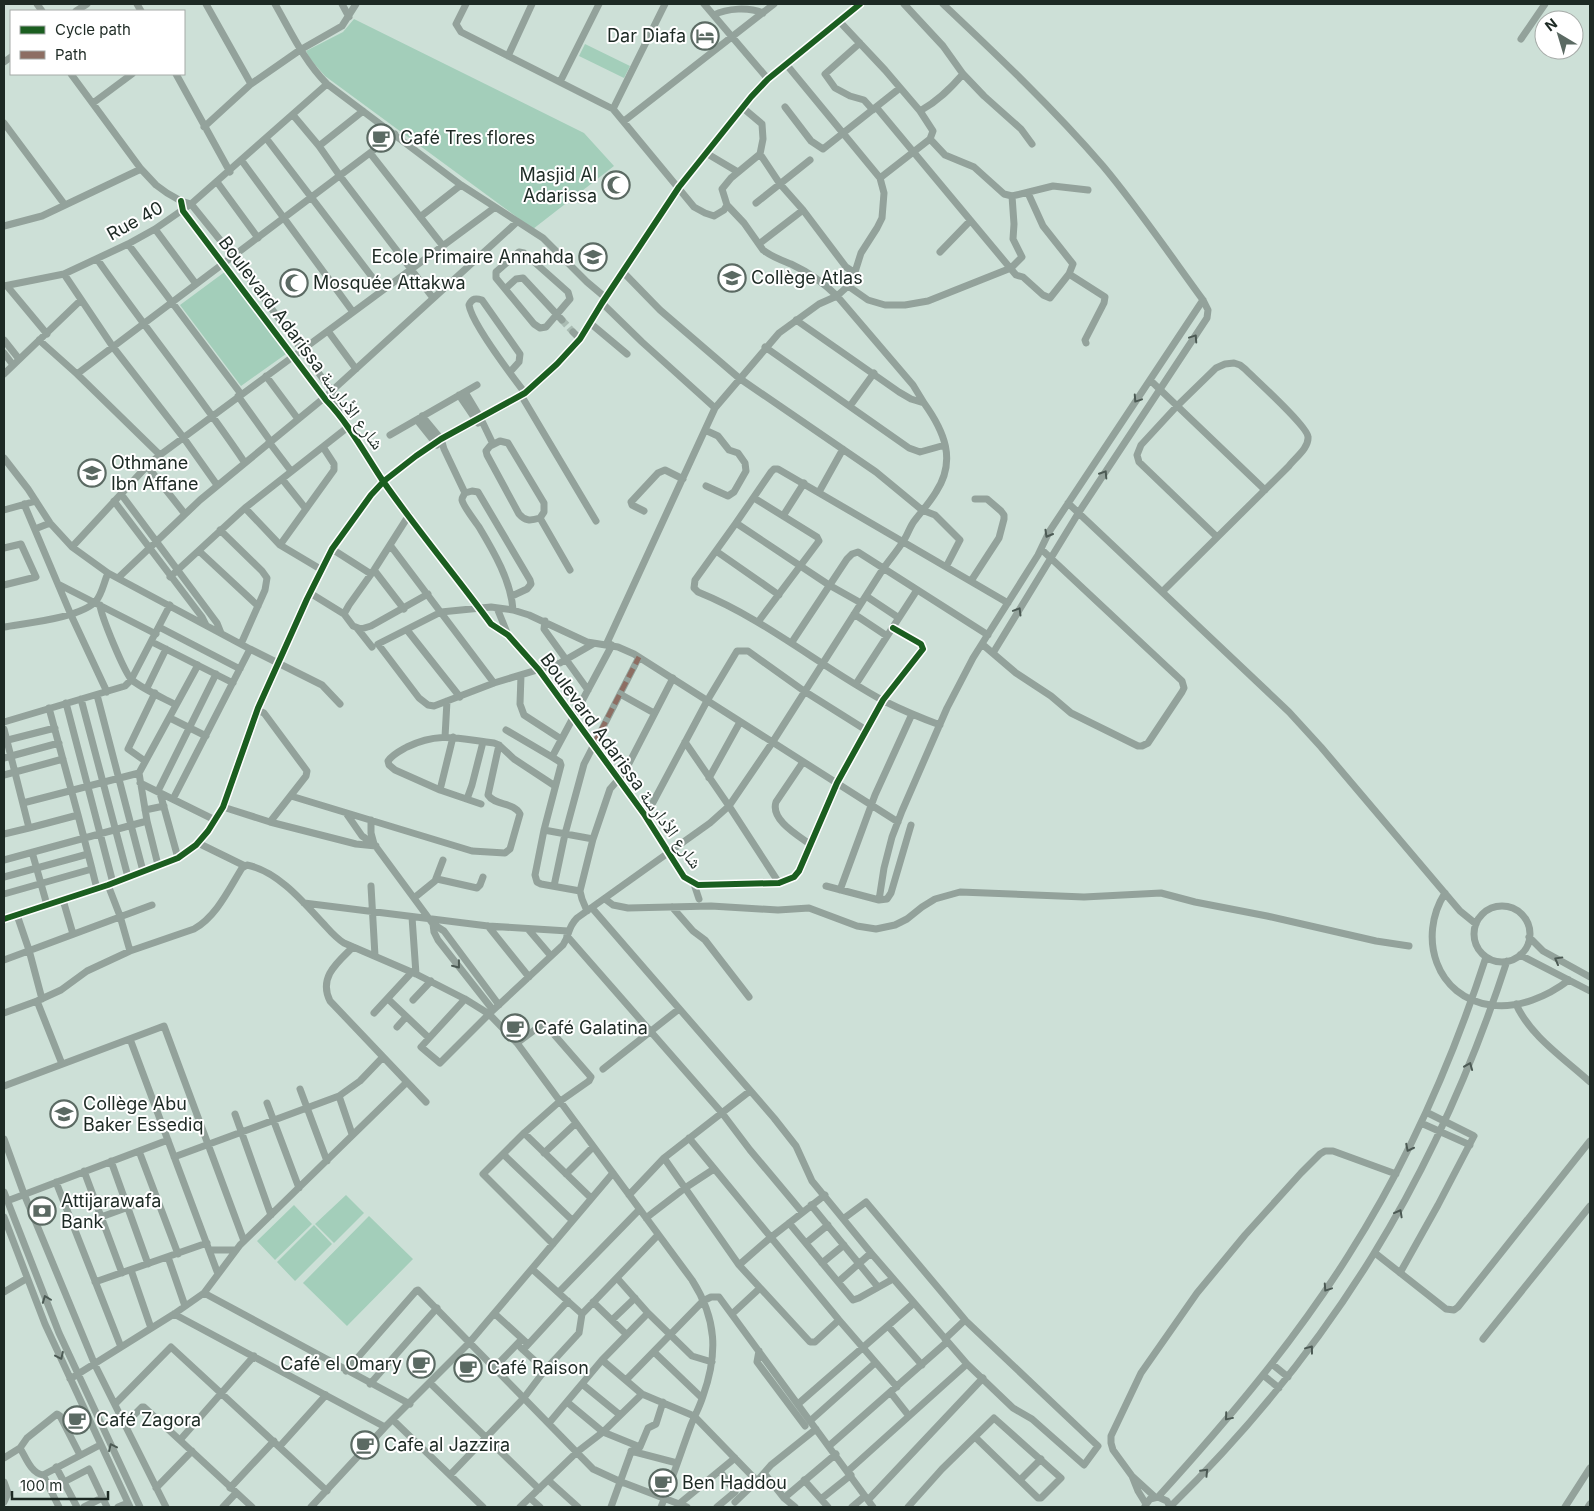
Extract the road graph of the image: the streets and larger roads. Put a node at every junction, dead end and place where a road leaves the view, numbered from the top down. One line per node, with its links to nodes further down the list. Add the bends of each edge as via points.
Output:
1 (206, 4): 31 (street)
2 (275, 4): 22 (street)
3 (342, 4): 17 (street)
4 (356, 4): 17 (street)
5 (466, 4): 23 (street, via 457,21 459,30)
6 (532, 4): 23 (street)
7 (599, 4): 30 (street)
8 (665, 4): 38 (street)
9 (704, 4): 16 (street)
10 (774, 4): 15 (street)
11 (860, 4): 18 (street)
12 (904, 4): 25 (street, via 943,46)
13 (943, 4): 107 (street, via 1040,98 1103,166)
14 (1545, 4): 20 (street)
15 (763, 13): 16 (street, via 757,10 722,11); 19 (street)
16 (714, 15): 19 (street)
17 (349, 17): 22 (street, via 342,26)
18 (838, 21): 21 (street); 24 (street)
19 (732, 37): 29 (street); 42 (street)
20 (1521, 39)
21 (860, 43): 33 (street); 37 (street, via 825,74 835,88)
22 (300, 50): 31 (street); 32 (street)
23 (508, 56): 30 (street)
24 (786, 64): 29 (street); 46 (street)
25 (963, 74): 40 (street, via 937,101); 49 (street, via 1017,125)
26 (72, 75): 34 (street)
27 (131, 75): 34 (street)
28 (177, 75): 44 (street)
29 (768, 79): 36 (street)
30 (560, 82): 38 (street)
31 (251, 84): 44 (street)
32 (327, 84): 39 (street); 41 (street, Rue 40)
33 (900, 88): 37 (street); 40 (street)
34 (93, 103): 57 (street)
35 (785, 107): 46 (street, via 820,148)
36 (743, 108): 51 (street); 54 (street, via 762,124)
37 (875, 108): 46 (street); 52 (street)
38 (613, 109): 42 (street)
39 (363, 111): 45 (street); 50 (street)
40 (920, 111): 48 (street, via 933,131)
41 (293, 115): 47 (street, Rue 40); 50 (street)
42 (624, 122): 65 (street)
43 (4, 123): 74 (street)
44 (204, 127): 58 (street)
45 (395, 134): 53 (street); 64 (street)
46 (843, 134): 61 (street)
47 (266, 138): 56 (street, Rue 40); 69 (street)
48 (930, 139): 52 (street); 68 (street, via 945,155 971,165 1000,191)
49 (1032, 144)
50 (319, 146): 60 (street)
51 (706, 152): 59 (street); 65 (street)
52 (915, 152): 61 (street); 80 (street)
53 (370, 153): 60 (street); 78 (street)
54 (760, 154): 59 (street); 63 (street)
55 (810, 160): 63 (street)
56 (242, 161): 58 (street, Rue 40); 79 (street)
57 (141, 169): 70 (street, via 156,185); 74 (street)
58 (230, 172): 62 (street, Rue 40)
59 (738, 172): 73 (street, via 722,189)
60 (340, 176): 69 (street); 93 (street)
61 (880, 178): 95 (street, via 884,194 882,218 861,253)
62 (217, 182): 72 (street, Rue 40); 84 (street)
63 (780, 184): 71 (street); 76 (street)
64 (461, 185): 75 (street); 78 (street)
65 (679, 187): 73 (street, via 694,207 705,213 714,216); 94 (street)
66 (1088, 190): 67 (street, via 1053,186)
67 (1028, 193): 68 (street); 97 (street, via 1043,226 1073,264)
68 (1012, 196): 92 (street, via 1013,239 1022,257)
69 (311, 197): 79 (street); 102 (street)
70 (181, 201): 72 (street); 77 (street, Boulevard Adarissa شارع الأدارسة)
71 (756, 203)
72 (192, 204): 77 (street, Rue 40); 89 (street, Boulevard Adarissa شارع الأدارسة)
73 (727, 204): 86 (street)
74 (65, 205): 82 (street)
75 (494, 208): 81 (street); 87 (street)
76 (803, 210): 86 (street); 95 (street, via 846,267)
77 (183, 211): 83 (street, Rue 40); 91 (street, Boulevard Adarissa شارع الأدارسة)
78 (420, 217): 87 (street)
79 (284, 218): 84 (street); 109 (street)
80 (970, 221): 88 (street); 92 (street)
81 (517, 222): 104 (street); 106 (street, via 543,238)
82 (4, 226)
83 (155, 229): 85 (street, Rue 40); 98 (street)
84 (258, 238): 89 (street)
85 (128, 244): 90 (street, Rue 40); 108 (street)
86 (759, 244): 103 (street, via 769,255 803,271)
87 (443, 246): 93 (street)
88 (940, 252)
89 (233, 256): 91 (street); 123 (street, Boulevard Adarissa شارع الأدارسة)
90 (97, 259): 96 (street, Rue 40); 113 (street)
91 (224, 264): 98 (street); 126 (street, Boulevard Adarissa شارع الأدارسة)
92 (1011, 268): 97 (street, via 1050,298); 100 (street, via 928,301 905,305 885,305 868,300)
93 (410, 270): 102 (street); 104 (street)
94 (623, 272): 106 (street); 134 (street)
95 (856, 272): 100 (street)
96 (64, 274): 99 (street, Rue 40); 105 (street)
97 (1069, 274): 120 (street, via 1105,297)
98 (196, 284): 108 (street)
99 (5, 286): 116 (street)
100 (848, 286): 103 (street)
101 (505, 289): 110 (street, via 516,279 523,278); 110 (street, via 540,328); 110 (street, via 496,278 496,272 515,254 524,253 568,292 570,299)
102 (382, 290): 109 (street)
103 (837, 296): 111 (street); 143 (street, via 913,385)
104 (433, 298): 128 (street)
105 (81, 300): 116 (street); 121 (street)
106 (604, 300): 112 (street); 146 (street, via 642,342)
107 (1203, 300): 135 (street); 137 (street, one-way to 107, via 1207,318 1208,310)
108 (172, 302): 113 (street); 141 (street)
109 (353, 312): 114 (street)
110 (560, 317)
111 (796, 320): 122 (street); 130 (street)
112 (590, 323): 117 (street); 125 (street)
113 (143, 324): 121 (street); 148 (street)
114 (328, 331): 123 (street); 128 (street)
115 (573, 332): 117 (street)
116 (46, 334): 119 (street)
117 (580, 339): 140 (street, via 547,375)
118 (4, 340): 127 (street)
119 (40, 340): 127 (street); 132 (street)
120 (1086, 344)
121 (113, 347): 132 (street); 155 (street)
122 (765, 347): 134 (street); 144 (street)
123 (301, 350): 126 (street); 138 (street, Boulevard Adarissa شارع الأدارسة)
124 (4, 352): 127 (street)
125 (627, 354)
126 (293, 355): 133 (street); 142 (street, Boulevard Adarissa شارع الأدارسة)
127 (16, 362): 131 (street)
128 (356, 368): 138 (street)
129 (510, 372): 129 (street, via 471,313 469,305 473,299 482,300 520,354 519,362); 140 (street)
130 (874, 373): 143 (street, via 911,399); 144 (street)
131 (4, 374)
132 (78, 374): 162 (street)
133 (266, 376): 141 (street); 150 (street)
134 (739, 378): 146 (street); 161 (street)
135 (1150, 380): 137 (street); 181 (street, one-way to 181)
136 (477, 385): 139 (street)
137 (1160, 389): 145 (street); 188 (street, one-way to 137)
138 (332, 391): 142 (street); 147 (street, Boulevard Adarissa شارع الأدارسة)
139 (462, 394): 149 (street); 151 (street)
140 (524, 394): 151 (street); 193 (street)
141 (240, 395): 148 (street); 157 (street)
142 (324, 398): 147 (street, Boulevard Adarissa شارع الأدارسة); 150 (street)
143 (924, 403): 159 (street, via 939,426)
144 (850, 406): 159 (street, via 909,448 920,452)
145 (1177, 406): 173 (street); 173 (street, via 1216,368 1234,363 1245,369 1296,419 1308,438 1304,450); 198 (street, via 1141,445 1138,459)
146 (714, 408): 153 (street)
147 (339, 413): 152 (street, Boulevard Adarissa شارع الأدارسة)
148 (212, 415): 155 (street); 164 (street)
149 (420, 418): 154 (street); 156 (street)
150 (298, 419): 157 (street)
151 (478, 419): 156 (street); 158 (street)
152 (348, 427): 160 (street); 169 (street, Boulevard Adarissa شارع الأدارسة)
153 (705, 430): 168 (street); 172 (street, via 718,436 729,450 738,453 747,467 734,492 728,496)
154 (390, 435)
155 (183, 437): 162 (street); 171 (street)
156 (438, 441): 169 (street); 175 (street)
157 (270, 442): 164 (street); 166 (street)
158 (492, 444): 192 (street, via 508,443 544,503); 192 (street, via 487,455 518,514 528,521)
159 (945, 445): 186 (street, via 946,472)
160 (323, 447): 166 (street); 184 (street, via 334,464 334,470)
161 (843, 449): 174 (street); 186 (street)
162 (160, 455): 165 (street)
163 (4, 458): 179 (street)
164 (245, 463): 171 (street)
165 (147, 466): 176 (street); 189 (street)
166 (291, 471): 167 (street)
167 (282, 479): 183 (street); 184 (street)
168 (683, 479): 187 (street, via 665,470 658,473 631,502); 263 (street)
169 (384, 481): 190 (street, Boulevard Adarissa شارع الأدارسة); 206 (street)
170 (804, 483): 174 (street); 177 (street, via 781,469 774,469); 191 (street)
171 (217, 485): 189 (street)
172 (706, 486)
173 (1265, 490): 198 (street)
174 (819, 492): 200 (street)
175 (466, 493): 230 (street, via 463,503 493,551); 230 (street, via 478,492 530,580 530,586)
176 (121, 494): 180 (street); 199 (street)
177 (754, 498): 191 (street); 195 (street)
178 (975, 499): 221 (street, via 988,499 1001,511 1004,519 999,538)
179 (36, 501): 182 (street); 194 (street)
180 (114, 501): 203 (street); 205 (street)
181 (1068, 503): 188 (street); 207 (street, one-way to 207)
182 (24, 504): 185 (street); 196 (street)
183 (245, 508): 197 (street); 202 (street)
184 (306, 509): 202 (street)
185 (4, 510)
186 (922, 510): 200 (street); 212 (street, via 935,515 959,538 960,542)
187 (644, 511)
188 (1079, 512): 210 (street); 226 (street)
189 (185, 514): 199 (street)
190 (409, 515): 201 (street); 237 (street, Boulevard Adarissa شارع الأدارسة)
191 (783, 516): 211 (street, via 819,539)
192 (540, 518): 215 (street)
193 (596, 521)
194 (50, 523): 196 (street); 203 (street)
195 (736, 523): 209 (street); 211 (street)
196 (35, 529): 222 (street)
197 (220, 530): 208 (street); 236 (street, via 266,576 267,584)
198 (1216, 536): 226 (street)
199 (155, 542): 205 (street); 216 (street)
200 (903, 542): 212 (street); 213 (street)
201 (390, 544): 217 (street); 228 (street)
202 (280, 545): 214 (street)
203 (72, 547): 218 (street)
204 (4, 548): 223 (street, via 21,544 36,577)
205 (149, 548): 219 (street); 220 (street)
206 (332, 549): 214 (street); 217 (street)
207 (1041, 549): 210 (street); 233 (street)
208 (199, 551): 216 (street); 236 (street)
209 (716, 551): 229 (street); 247 (street, via 695,580 694,588)
210 (1050, 558): 267 (street, one-way to 210); 267 (street, via 1182,681 1182,692 1148,743 1140,746 1075,716)
211 (801, 567): 224 (street); 229 (street)
212 (946, 567): 221 (street)
213 (883, 568): 224 (street, via 855,552); 225 (street); 231 (street)
214 (322, 570): 227 (street)
215 (570, 570)
216 (177, 571): 219 (street); 254 (street, via 217,623)
217 (372, 572): 239 (street); 242 (street)
218 (108, 573): 220 (street); 234 (street)
219 (170, 577): 248 (street)
220 (118, 578): 235 (street)
221 (971, 581): 233 (street)
222 (58, 584): 234 (street); 244 (street)
223 (4, 585)
224 (829, 585): 232 (street); 259 (street)
225 (917, 590): 245 (street); 256 (street)
226 (1163, 591): 397 (street, via 1295,718)
227 (310, 594): 242 (street); 270 (street)
228 (428, 594): 239 (street); 241 (street)
229 (779, 595): 247 (street)
230 (512, 596): 240 (street)
231 (866, 596): 232 (street); 245 (street)
232 (861, 603): 243 (street)
233 (1008, 603): 256 (street)
234 (97, 604): 244 (street); 253 (street); 278 (street)
235 (170, 605): 248 (street); 253 (street)
236 (258, 606): 260 (street)
237 (480, 607): 238 (street); 241 (street); 255 (street, Boulevard Adarissa شارع الأدارسة, via 492,624)
238 (497, 608): 240 (street); 255 (street, Boulevard Adarissa شارع الأدارسة)
239 (404, 609): 250 (street, via 365,629)
240 (514, 610): 246 (street)
241 (441, 612): 252 (street); 280 (street)
242 (344, 614): 250 (street)
243 (854, 614): 257 (street); 271 (street)
244 (71, 615): 249 (street); 284 (street)
245 (899, 618): 251 (street)
246 (545, 621): 261 (street); 269 (street, via 543,628)
247 (758, 622): 259 (street)
248 (206, 625): 254 (street)
249 (4, 627)
250 (357, 628): 264 (street)
251 (893, 628): 257 (street); 291 (street, via 923,647)
252 (407, 630): 264 (street); 289 (street)
253 (157, 631): 258 (street); 273 (street)
254 (221, 633): 260 (street)
255 (508, 635): 274 (street, Boulevard Adarissa شارع الأدارسة)
256 (988, 635): 262 (street)
257 (887, 636): 281 (street)
258 (152, 642): 265 (street); 278 (street)
259 (792, 642): 271 (street)
260 (241, 644): 266 (street)
261 (593, 644): 263 (street); 269 (street)
262 (982, 644): 267 (street); 305 (street)
263 (609, 645): 268 (street); 283 (street)
264 (372, 648): 292 (street, via 423,702 434,706)
265 (166, 649): 272 (street); 282 (street)
266 (250, 649): 270 (street); 273 (street)
267 (992, 653)
268 (639, 657): 277 (street); 287 (street)
269 (566, 660): 274 (street); 283 (street)
270 (278, 663): 295 (street, via 322,685); 298 (street)
271 (823, 663): 281 (street); 285 (street)
272 (198, 665): 275 (street); 296 (street)
273 (240, 669): 279 (street)
274 (539, 670): 276 (street); 301 (street, Boulevard Adarissa شارع الأدارسة)
275 (216, 674): 279 (street); 307 (street)
276 (521, 675): 280 (street); 314 (street, via 520,704 524,715)
277 (673, 678): 293 (street); 299 (street)
278 (132, 680): 282 (street); 284 (street)
279 (233, 683): 311 (street)
280 (494, 683): 289 (street)
281 (856, 684): 291 (street)
282 (147, 688): 286 (street)
283 (588, 690): 301 (street)
284 (107, 692): 288 (street)
285 (804, 692): 293 (street, via 748,652 740,650 735,653); 310 (street); 319 (street)
286 (155, 693): 296 (street); 325 (street, via 128,749)
287 (620, 694): 299 (street); 320 (street)
288 (97, 695): 290 (street); 330 (street)
289 (460, 697): 292 (street)
290 (81, 699): 294 (street); 333 (street)
291 (883, 700): 300 (street); 310 (street)
292 (447, 701): 312 (street)
293 (707, 701): 304 (street); 317 (street)
294 (66, 704): 297 (street); 336 (street)
295 (340, 704)
296 (176, 705): 302 (street)
297 (49, 708): 303 (street); 306 (street)
298 (257, 710): 341 (street, via 264,714 307,768 306,776); 349 (street)
299 (654, 714): 331 (street, via 624,773)
300 (912, 714): 305 (street); 346 (street)
301 (573, 717): 314 (street); 320 (street, Boulevard Adarissa شارع الأدارسة)
302 (170, 718): 307 (street); 325 (street)
303 (4, 722)
304 (740, 722): 319 (street); 332 (street)
305 (940, 725): 358 (street)
306 (55, 728): 315 (street); 318 (street)
307 (190, 728): 311 (street); 340 (street)
308 (4, 729): 315 (street)
309 (506, 730): 323 (street)
310 (866, 730): 335 (street)
311 (206, 736): 342 (street)
312 (445, 737): 313 (street); 339 (street, via 409,746 388,761 395,770)
313 (453, 737): 316 (street); 339 (street)
314 (561, 739): 323 (street)
315 (5, 741): 322 (street)
316 (483, 742): 321 (street); 343 (street)
317 (685, 742): 332 (street); 352 (street)
318 (59, 743): 322 (street); 324 (street)
319 (772, 743): 326 (street); 348 (street)
320 (594, 744): 331 (street, Boulevard Adarissa شارع الأدارسة); 366 (street, via 584,764)
321 (499, 745): 337 (street); 356 (street, via 488,795 491,800 520,814 507,852 476,852)
322 (7, 757): 327 (street)
323 (552, 757): 337 (street, via 561,765)
324 (63, 759): 327 (street); 338 (street)
325 (146, 761): 328 (street)
326 (803, 762): 335 (street); 370 (street, via 774,808 780,820)
327 (15, 772): 329 (street); 344 (street)
328 (139, 773): 330 (street); 334 (street)
329 (4, 775)
330 (119, 778): 333 (street); 359 (street)
331 (618, 778): 352 (street, Boulevard Adarissa شارع الأدارسة); 368 (street, via 610,789)
332 (709, 778): 348 (street)
333 (103, 782): 336 (street); 362 (street)
334 (140, 783): 340 (street); 350 (street)
335 (837, 783): 346 (street); 370 (street)
336 (87, 786): 338 (street); 365 (street)
337 (555, 786): 363 (street)
338 (72, 790): 344 (street); 353 (street)
339 (440, 790): 343 (street)
340 (159, 792): 342 (street); 347 (street)
341 (290, 796): 351 (street); 357 (street)
342 (173, 799): 355 (street)
343 (467, 799): 345 (street)
344 (23, 803): 361 (street)
345 (481, 804)
346 (872, 805): 358 (street); 395 (street)
347 (164, 806): 350 (street); 375 (street)
348 (729, 806): 373 (street); 388 (street)
349 (223, 807): 355 (street); 357 (street)
350 (145, 810): 354 (street)
351 (346, 813): 356 (street); 371 (street, via 362,836)
352 (644, 814): 373 (street, Boulevard Adarissa شارع الأدارسة)
353 (78, 815): 361 (street); 367 (street)
354 (147, 820): 359 (street); 378 (street)
355 (215, 820): 369 (street)
356 (371, 820): 371 (street)
357 (270, 822): 371 (street, via 356,844)
358 (898, 822): 403 (street, via 884,868)
359 (131, 825): 362 (street); 382 (street)
360 (911, 825): 403 (street, via 890,896)
361 (28, 828): 364 (street)
362 (115, 830): 365 (street); 384 (street)
363 (544, 830): 366 (street); 392 (street, via 536,878 539,883)
364 (4, 834)
365 (99, 834): 367 (street); 389 (street)
366 (565, 834): 368 (street); 392 (street)
367 (84, 838): 372 (street); 374 (street)
368 (593, 839): 396 (street)
369 (198, 843): 375 (street); 379 (street)
370 (812, 844): 388 (street, via 794,877)
371 (375, 845): 399 (street)
372 (32, 852): 376 (street); 380 (street)
373 (668, 852): 390 (street, Boulevard Adarissa شارع الأدارسة, via 684,877); 400 (street)
374 (88, 854): 380 (street); 381 (street)
375 (178, 858): 378 (street)
376 (4, 860)
377 (443, 860): 386 (street)
378 (158, 865): 382 (street)
379 (244, 866): 404 (street, via 264,871); 424 (street, via 202,925)
380 (36, 868): 383 (street); 387 (street)
381 (92, 870): 387 (street); 394 (street)
382 (143, 871): 384 (street)
383 (4, 877)
384 (128, 877): 389 (street)
385 (483, 877): 386 (street, via 476,888)
386 (437, 879): 399 (street)
387 (40, 883): 398 (street); 405 (street)
388 (779, 883): 390 (street, Boulevard Adarissa شارع الأدارسة)
389 (111, 884): 394 (street); 411 (street)
390 (694, 884): 401 (street)
391 (371, 886): 409 (street)
392 (554, 886): 396 (street)
393 (826, 886): 395 (street)
394 (97, 889): 402 (street)
395 (840, 890): 403 (street)
396 (580, 891): 408 (street)
397 (1445, 893): 415 (street); 442 (street, via 1432,922 1434,953 1448,981)
398 (4, 894)
399 (414, 898): 414 (street)
400 (605, 899): 407 (street, via 623,908); 408 (street)
401 (699, 899)
402 (63, 900): 405 (street); 418 (street)
403 (879, 900)
404 (304, 903): 409 (street); 422 (street, via 336,938)
405 (47, 905): 410 (street)
406 (152, 905): 411 (street)
407 (672, 907): 421 (street, via 809,908 857,926 876,929 895,925 935,900 960,892 1084,897 1161,893); 437 (street, via 692,931 705,940)
408 (589, 909): 419 (street, via 571,924); 445 (street)
409 (373, 911): 412 (street); 426 (street)
410 (17, 914): 413 (street); 423 (street)
411 (120, 916): 418 (street); 424 (street)
412 (412, 917): 414 (street); 431 (street)
413 (4, 918)
414 (432, 921): 416 (street); 446 (street, via 444,931)
415 (1476, 924): 420 (street, via 1490,910 1509,908 1525,919); 428 (street, via 1476,943)
416 (488, 926): 417 (street); 432 (street)
417 (528, 929): 419 (street); 427 (street)
418 (73, 934): 423 (street)
419 (568, 934): 427 (street, via 563,945); 451 (street)
420 (1529, 938): 425 (street); 433 (street, one-way to 420, via 1543,951)
421 (1408, 946)
422 (353, 947): 426 (street); 455 (street, via 330,971 327,995)
423 (29, 950): 429 (street); 440 (street)
424 (130, 951): 440 (street, via 87,971 68,987)
425 (1520, 955): 430 (street); 434 (street)
426 (375, 956): 431 (street)
427 (551, 956): 432 (street)
428 (1486, 957): 430 (street, via 1497,962); 442 (street)
429 (4, 960)
430 (1507, 961): 444 (street)
431 (414, 973): 435 (street); 438 (street)
432 (529, 977): 446 (street)
433 (1590, 978)
434 (1569, 980): 436 (street); 443 (street, via 1544,996)
435 (431, 982): 439 (street); 441 (street)
436 (1590, 991)
437 (749, 997)
438 (388, 999): 448 (street); 449 (street)
439 (466, 999): 446 (street); 452 (street)
440 (40, 1000): 447 (street); 456 (street)
441 (413, 1000)
442 (1472, 1000): 444 (street); 468 (street)
443 (1516, 1004): 444 (street); 459 (street, via 1532,1029)
444 (1492, 1006): 472 (street, one-way to 444)
445 (679, 1009): 451 (street); 462 (street)
446 (493, 1010): 452 (street, via 441,1063 422,1048); 454 (street)
447 (4, 1013)
448 (374, 1014)
449 (406, 1017): 450 (street); 452 (street)
450 (397, 1027)
451 (651, 1031): 457 (street); 469 (street)
452 (429, 1038)
453 (130, 1039): 456 (street); 481 (street); 483 (street, via 165,1027)
454 (517, 1043): 465 (street); 465 (street, via 544,1023 590,1075 589,1081)
455 (383, 1057): 458 (street); 463 (street, via 360,1081)
456 (62, 1064): 460 (street)
457 (603, 1069)
458 (406, 1082): 464 (street); 478 (street)
459 (1590, 1082)
460 (4, 1086)
461 (300, 1089): 467 (street)
462 (750, 1091): 469 (street); 504 (street, via 796,1146 807,1174)
463 (339, 1096): 467 (street); 478 (street)
464 (426, 1102)
465 (559, 1102): 473 (street); 477 (street)
466 (267, 1103): 471 (street)
467 (307, 1108): 471 (street); 492 (street)
468 (1426, 1112): 472 (street); 474 (street)
469 (722, 1113): 480 (street); 512 (street)
470 (235, 1114): 476 (street)
471 (274, 1121): 476 (street); 499 (street)
472 (1445, 1122): 475 (street); 484 (street, via 1474,1136)
473 (576, 1123): 485 (street); 488 (street)
474 (1421, 1123): 475 (street); 497 (street, one-way to 497)
475 (1441, 1132): 484 (street); 529 (street, one-way to 475)
476 (242, 1133): 483 (street); 513 (street)
477 (524, 1133): 487 (street); 488 (street)
478 (352, 1134): 492 (street)
479 (4, 1138): 502 (street)
480 (689, 1138): 490 (street); 493 (street)
481 (168, 1140): 486 (street); 489 (street)
482 (1590, 1141): 540 (street, via 1456,1309 1446,1309)
483 (209, 1145): 489 (street); 523 (street)
484 (1470, 1145): 540 (street)
485 (593, 1147): 495 (street); 496 (street)
486 (139, 1151): 491 (street); 505 (street)
487 (503, 1154): 518 (street); 525 (street, via 484,1174)
488 (544, 1154): 496 (street)
489 (174, 1156): 527 (street)
490 (664, 1158): 500 (street); 503 (street)
491 (111, 1161): 494 (street); 510 (street)
492 (327, 1161): 499 (street)
493 (714, 1169): 500 (street); 522 (street)
494 (84, 1171): 498 (street); 515 (street)
495 (613, 1173): 503 (street); 506 (street)
496 (566, 1174): 506 (street)
497 (1396, 1174): 584 (street, one-way to 584, via 1335,1277); 646 (street, via 1325,1151 1245,1235 1197,1293 1137,1379 1111,1440 1113,1450)
498 (56, 1182): 502 (street); 545 (street)
499 (299, 1188): 513 (street)
500 (685, 1188): 516 (street); 535 (street)
501 (4, 1192): 507 (street)
502 (24, 1194): 507 (street); 585 (street)
503 (629, 1195): 511 (street)
504 (824, 1195): 508 (street); 517 (street)
505 (156, 1196): 510 (street); 530 (street)
506 (591, 1198): 518 (street)
507 (7, 1201): 590 (street, one-way to 507, via 58,1333)
508 (811, 1205): 512 (street); 520 (street)
509 (1590, 1206): 571 (street)
510 (128, 1207): 515 (street); 534 (street)
511 (639, 1210): 516 (street); 550 (street)
512 (802, 1212): 519 (street)
513 (271, 1215): 523 (street)
514 (4, 1217): 544 (street)
515 (101, 1217): 539 (street)
516 (646, 1218): 521 (street)
517 (843, 1219): 531 (street); 566 (street, via 866,1202)
518 (572, 1220): 525 (street)
519 (789, 1223): 522 (street); 524 (street)
520 (828, 1225): 524 (street); 526 (street)
521 (658, 1235): 542 (street); 553 (street, via 695,1284)
522 (770, 1238): 535 (street); 565 (street)
523 (244, 1242): 528 (street)
524 (806, 1243): 533 (street)
525 (553, 1244): 537 (street)
526 (844, 1245): 533 (street); 536 (street)
527 (208, 1246): 528 (street); 530 (street); 541 (street)
528 (236, 1250): 541 (street)
529 (1375, 1253): 540 (street); 592 (street, one-way to 529)
530 (178, 1254): 532 (street)
531 (872, 1254): 536 (street); 543 (street)
532 (168, 1257): 534 (street); 557 (street)
533 (822, 1262): 546 (street)
534 (148, 1264): 538 (street)
535 (739, 1264): 548 (street)
536 (859, 1264): 546 (street); 547 (street)
537 (532, 1269): 550 (street); 561 (street)
538 (131, 1270): 539 (street); 568 (street)
539 (122, 1273): 545 (street)
540 (1400, 1273)
541 (218, 1274): 551 (street)
542 (617, 1278): 552 (street); 555 (street)
543 (893, 1278): 547 (street); 556 (street)
544 (26, 1279): 549 (street); 594 (street, one-way to 594)
545 (95, 1282): 575 (street)
546 (838, 1282): 547 (street, via 856,1300)
547 (878, 1287)
548 (760, 1288): 563 (street); 565 (street, via 813,1343)
549 (4, 1292)
550 (559, 1292): 554 (street)
551 (204, 1293): 557 (street); 589 (street)
552 (634, 1298): 559 (street); 564 (street)
553 (703, 1300): 563 (street, via 719,1297); 570 (street); 581 (street, via 713,1333)
554 (568, 1301): 562 (street); 574 (street)
555 (593, 1302): 562 (street); 564 (street)
556 (914, 1303): 567 (street); 572 (street)
557 (185, 1306): 560 (street)
558 (437, 1308): 573 (street); 589 (street, via 417,1290); 597 (street)
559 (648, 1312): 569 (street); 570 (street)
560 (174, 1314): 568 (street); 579 (street)
561 (495, 1314): 573 (street); 574 (street)
562 (582, 1314): 588 (street, via 579,1333)
563 (732, 1314): 577 (street)
564 (612, 1320): 569 (street)
565 (838, 1320): 576 (street)
566 (965, 1320): 572 (street); 593 (street, via 1098,1448 1083,1465 1032,1419 1013,1408)
567 (888, 1326): 576 (street); 586 (street)
568 (151, 1328): 575 (street)
569 (626, 1334): 580 (street)
570 (670, 1335): 578 (street); 581 (street, via 693,1358)
571 (1483, 1339)
572 (946, 1340): 583 (street); 586 (street)
573 (469, 1343): 587 (street); 596 (street)
574 (523, 1345): 587 (street); 588 (street)
575 (121, 1347): 585 (street)
576 (863, 1348): 582 (street); 610 (street)
577 (759, 1351): 610 (street); 617 (street, via 757,1362)
578 (654, 1352): 595 (street); 605 (street)
579 (254, 1356): 601 (street); 603 (street)
580 (602, 1360): 595 (street); 598 (street)
581 (712, 1362): 605 (street)
582 (875, 1363): 600 (street); 617 (street)
583 (967, 1364): 593 (street); 613 (street)
584 (1272, 1364): 591 (street); 592 (street)
585 (95, 1365): 590 (street); 608 (street)
586 (922, 1365): 600 (street)
587 (494, 1368): 604 (street)
588 (545, 1370): 604 (street)
589 (346, 1371): 597 (street)
590 (78, 1375): 594 (street); 677 (street, one-way to 590)
591 (1263, 1375): 599 (street); 658 (street, one-way to 658)
592 (1288, 1376): 599 (street)
593 (983, 1378): 663 (street)
594 (70, 1379): 625 (street)
595 (626, 1380): 602 (street)
596 (430, 1383): 609 (street); 622 (street)
597 (370, 1384): 609 (street)
598 (582, 1384): 606 (street); 611 (street)
599 (1279, 1388): 694 (street, one-way to 599, via 1225,1451)
600 (894, 1390): 613 (street); 628 (street)
601 (222, 1394): 608 (street, via 171,1347); 623 (street); 624 (street)
602 (642, 1394): 607 (street); 611 (street)
603 (326, 1395): 618 (street); 626 (street)
604 (523, 1398): 615 (street); 622 (street)
605 (702, 1398): 612 (street)
606 (567, 1402): 615 (street); 620 (street)
607 (663, 1402): 612 (street); 627 (street, via 656,1424 648,1428)
608 (115, 1404): 616 (street)
609 (410, 1404): 614 (street)
610 (798, 1404): 617 (street)
611 (620, 1415): 620 (street)
612 (694, 1416): 636 (street); 638 (street)
613 (909, 1416): 643 (street)
614 (393, 1420): 618 (street); 645 (street)
615 (549, 1423): 632 (street)
616 (125, 1424): 623 (street, via 143,1407); 654 (street)
617 (808, 1424): 619 (street)
618 (386, 1428): 657 (street)
619 (816, 1429): 628 (street); 642 (street)
620 (603, 1432): 627 (street); 632 (street)
621 (975, 1437): 637 (street, via 995,1418); 649 (street); 670 (street)
622 (487, 1438): 645 (street); 655 (street)
623 (180, 1440): 630 (street)
624 (274, 1441): 626 (street); 656 (street)
625 (100, 1445): 634 (street); 669 (street)
626 (280, 1446): 657 (street)
627 (640, 1446): 631 (street)
628 (829, 1446): 633 (street)
629 (20, 1448): 634 (street, via 27,1438 57,1414); 635 (street); 644 (street, via 33,1469)
630 (192, 1451): 654 (street); 656 (street)
631 (631, 1451): 638 (street); 650 (street)
632 (578, 1452): 647 (street); 650 (street, via 593,1469)
633 (836, 1454): 643 (street); 648 (street)
634 (80, 1455): 639 (street)
635 (4, 1458)
636 (735, 1458): 641 (street); 651 (street)
637 (1041, 1459): 649 (street); 649 (street, via 1061,1479 1039,1498)
638 (677, 1463): 661 (street)
639 (56, 1467): 644 (street); 653 (street)
640 (1590, 1468): 695 (street)
641 (720, 1471): 666 (street, via 734,1490); 667 (street)
642 (764, 1473): 651 (street); 662 (street)
643 (849, 1473): 663 (street); 664 (street)
644 (43, 1475): 672 (street)
645 (450, 1475): 682 (street)
646 (1132, 1476): 658 (street); 671 (street)
647 (548, 1480): 655 (street); 685 (street)
648 (804, 1480): 662 (street); 664 (street)
649 (1020, 1480)
650 (619, 1481): 661 (street); 686 (street)
651 (758, 1481): 666 (street)
652 (4, 1482): 665 (street, via 8,1493)
653 (64, 1482): 659 (street, via 89,1470); 673 (street)
654 (156, 1488): 678 (street)
655 (539, 1489): 660 (street)
656 (233, 1490): 679 (street); 680 (street)
657 (327, 1491): 681 (street)
658 (1157, 1497): 671 (street, via 1150,1499); 694 (street, via 1165,1499)
659 (102, 1498): 674 (street); 675 (street)
660 (530, 1498): 683 (street); 684 (street)
661 (665, 1498): 667 (street); 687 (street)
662 (784, 1498): 690 (street)
663 (867, 1498): 692 (street); 693 (street)
664 (821, 1499): 691 (street)
665 (4, 1502)
666 (735, 1502): 689 (street)
667 (679, 1504): 688 (street)
668 (1590, 1504): 696 (street)
669 (129, 1505): 676 (street)
670 (911, 1506)
671 (1145, 1506)
672 (59, 1507)
673 (77, 1507)
674 (84, 1507)
675 (107, 1507)
676 (118, 1507)
677 (140, 1507)
678 (166, 1507)
679 (223, 1507)
680 (252, 1507)
681 (312, 1507)
682 (482, 1507)
683 (520, 1507)
684 (540, 1507)
685 (578, 1507)
686 (611, 1507)
687 (661, 1507)
688 (687, 1507)
689 (717, 1507)
690 (795, 1507)
691 (828, 1507)
692 (852, 1507)
693 (873, 1507)
694 (1170, 1507)
695 (1565, 1507)
696 (1588, 1507)

